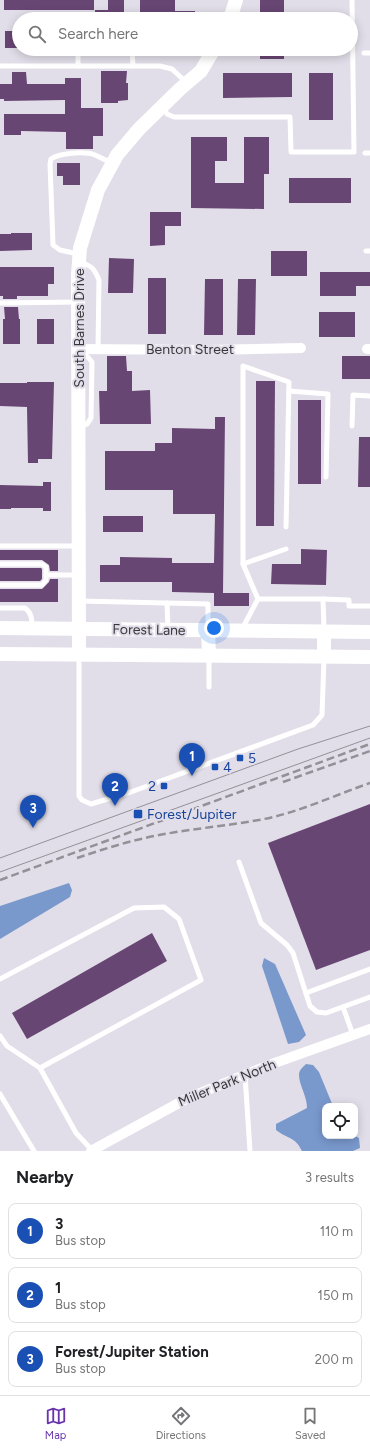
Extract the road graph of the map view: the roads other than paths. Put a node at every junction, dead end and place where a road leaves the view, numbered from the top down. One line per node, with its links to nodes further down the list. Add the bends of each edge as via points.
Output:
1 (236, 0): 3 (main road)
2 (352, 0): 4 (lane)
3 (232, 12)
4 (352, 12)
5 (364, 53): 6 (lane)
6 (370, 53)
7 (78, 56): 12 (lane)
8 (132, 56): 13 (lane)
9 (210, 56): 14 (main road, South Barnes Drive, via 201,71)
10 (353, 56): 15 (lane, via 354,152 290,152 290,118 174,117 167,114)
11 (0, 66): 12 (lane)
12 (78, 66): 13 (lane)
13 (133, 66): 14 (lane, via 160,66 172,69)
14 (187, 83): 15 (main road, South Barnes Drive)
15 (163, 106): 16 (main road, South Barnes Drive, via 139,129)
16 (112, 164): 17 (main road, South Barnes Drive, via 98,190); 17 (lane, via 94,154 84,153 58,155 51,159 53,246)
17 (79, 258): 18 (main road, South Barnes Drive); 21 (lane, via 95,271 99,280)
18 (78, 302): 19 (lane); 22 (main road, South Barnes Drive)
19 (0, 303)
20 (301, 348): 21 (street, Benton Street)
21 (98, 349): 22 (street, Benton Street)
22 (78, 352): 29 (main road, South Barnes Drive)
23 (289, 391): 26 (lane, via 328,394); 27 (lane); 32 (lane, via 289,382 244,366)
24 (370, 396): 25 (lane, via 353,395)
25 (352, 426)
26 (326, 477)
27 (286, 527)
28 (0, 546): 29 (lane)
29 (79, 546): 34 (main road, South Barnes Drive)
30 (286, 549): 32 (lane)
31 (0, 564): 33 (lane, via 42,564 46,567)
32 (243, 564): 36 (lane)
33 (46, 575): 34 (lane); 35 (lane, via 42,585)
34 (79, 575): 38 (main road, South Barnes Drive)
35 (0, 585)
36 (258, 599): 37 (lane); 47 (lane)
37 (323, 600): 40 (lane, via 350,600 349,606); 48 (lane)
38 (80, 601): 39 (lane); 44 (main road, South Barnes Drive)
39 (167, 604): 45 (lane); 46 (lane, via 208,604)
40 (370, 606)
41 (0, 608): 43 (lane, via 25,608 31,615)
42 (0, 628): 43 (main road, Forest Lane)
43 (32, 628): 44 (main road, Forest Lane)
44 (80, 629): 45 (main road, Forest Lane); 51 (main road, South Barnes Drive)
45 (168, 631): 46 (main road, Forest Lane)
46 (208, 631): 47 (main road, Forest Lane); 52 (main road)
47 (241, 631): 48 (main road, Forest Lane)
48 (324, 632): 49 (main road, Forest Lane); 53 (main road)
49 (370, 632)
50 (0, 654): 51 (main road, Forest Lane)
51 (79, 654): 52 (main road, Forest Lane); 53 (lane, via 79,796 86,802 97,803 313,725 322,715)
52 (209, 655): 53 (main road, Forest Lane); 55 (lane)
53 (324, 656): 54 (main road, Forest Lane)
54 (370, 657)
55 (209, 687)
56 (239, 862): 59 (lane, via 261,923 293,953)
57 (370, 969): 59 (lane)
58 (0, 979): 65 (lane, via 134,908 164,907 179,919 201,980)
59 (306, 993): 61 (lane, via 310,1006 317,1012 326,1013)
60 (370, 997): 61 (lane)
61 (343, 1007): 63 (lane)
62 (370, 1029): 63 (street, Miller Park North)
63 (353, 1035): 66 (street, Miller Park North)
64 (0, 1036): 65 (lane, via 7,1046)
65 (40, 1068): 69 (lane, via 76,1133)
66 (245, 1075): 69 (street, Miller Park North, via 188,1098); 70 (lane)
67 (0, 1094): 68 (lane)
68 (34, 1151)
69 (92, 1151)
70 (250, 1151)

